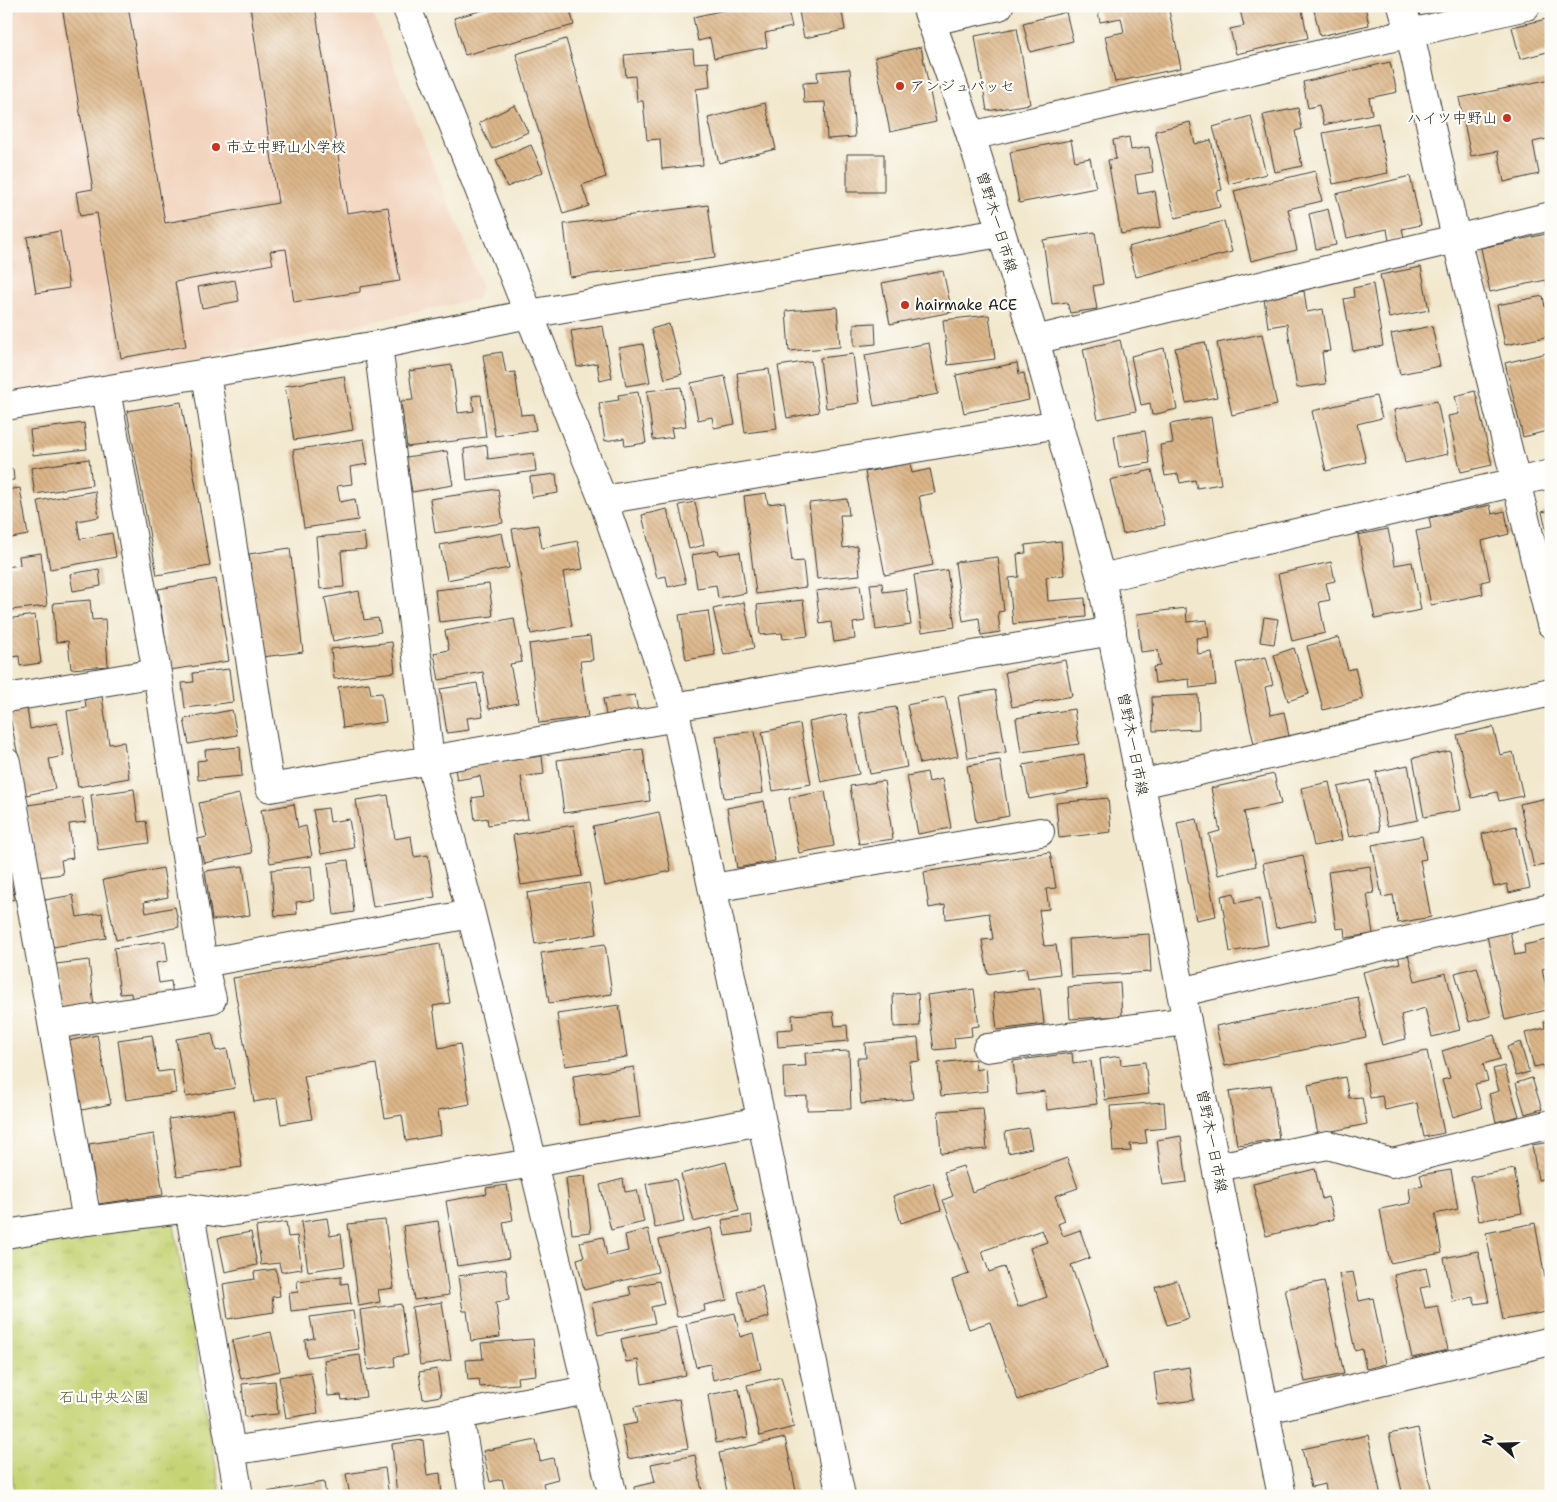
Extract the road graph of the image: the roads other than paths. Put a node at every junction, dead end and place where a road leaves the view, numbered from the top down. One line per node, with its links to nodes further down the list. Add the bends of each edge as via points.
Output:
1 (406, 6): 11 (street)
2 (999, 6): 5 (street)
3 (1402, 6): 6 (street)
4 (1526, 6): 6 (street)
5 (929, 14): 7 (street, 曽野木一日市線)
6 (1410, 34): 7 (street); 10 (street)
7 (970, 136): 9 (street, 曽野木一日市線)
8 (1551, 216): 10 (street)
9 (1000, 233): 11 (street); 12 (street, 曽野木一日市線)
10 (1456, 238): 12 (street); 19 (street)
11 (529, 314): 13 (street); 20 (street)
12 (1035, 340): 17 (street, 曽野木一日市線)
13 (378, 345): 14 (street); 28 (street)
14 (206, 372): 15 (street); 28 (street, via 270,788)
15 (106, 390): 16 (street); 24 (street)
16 (6, 406)
17 (1059, 424): 20 (street); 21 (street, 曽野木一日市線)
18 (1551, 474): 19 (street)
19 (1516, 482): 21 (street); 22 (street)
20 (603, 500): 27 (street)
21 (1101, 578): 23 (street, 曽野木一日市線)
22 (1551, 624)
23 (1112, 631): 27 (street); 30 (street, 曽野木一日市線)
24 (157, 673): 26 (street); 35 (street)
25 (1551, 692): 30 (street)
26 (6, 698)
27 (676, 712): 28 (street); 32 (street)
28 (430, 760): 34 (street)
29 (6, 762): 38 (street)
30 (1140, 784): 36 (street, 曽野木一日市線)
31 (1040, 832): 32 (street)
32 (713, 888): 40 (street)
33 (1551, 908): 36 (street)
34 (471, 914): 35 (street); 42 (street)
35 (203, 963): 38 (street, via 212,999)
36 (1181, 992): 37 (street, 曽野木一日市線)
37 (1187, 1021): 39 (street); 43 (street, 曽野木一日市線)
38 (54, 1025): 45 (street)
39 (987, 1048)
40 (761, 1121): 42 (street); 55 (street)
41 (1551, 1124): 43 (street, via 1392,1163 1328,1146)
42 (533, 1163): 44 (street, via 222,1213); 48 (street)
43 (1217, 1167): 49 (street, 曽野木一日市線)
44 (189, 1208): 45 (street); 51 (street)
45 (87, 1221): 46 (street)
46 (6, 1234)
47 (1551, 1341): 49 (street)
48 (587, 1390): 50 (street); 54 (street)
49 (1264, 1410): 56 (street, 曽野木一日市線)
50 (459, 1415): 51 (street); 53 (street)
51 (231, 1451): 52 (street)
52 (239, 1496)
53 (473, 1496)
54 (613, 1496)
55 (841, 1496)
56 (1282, 1496)

